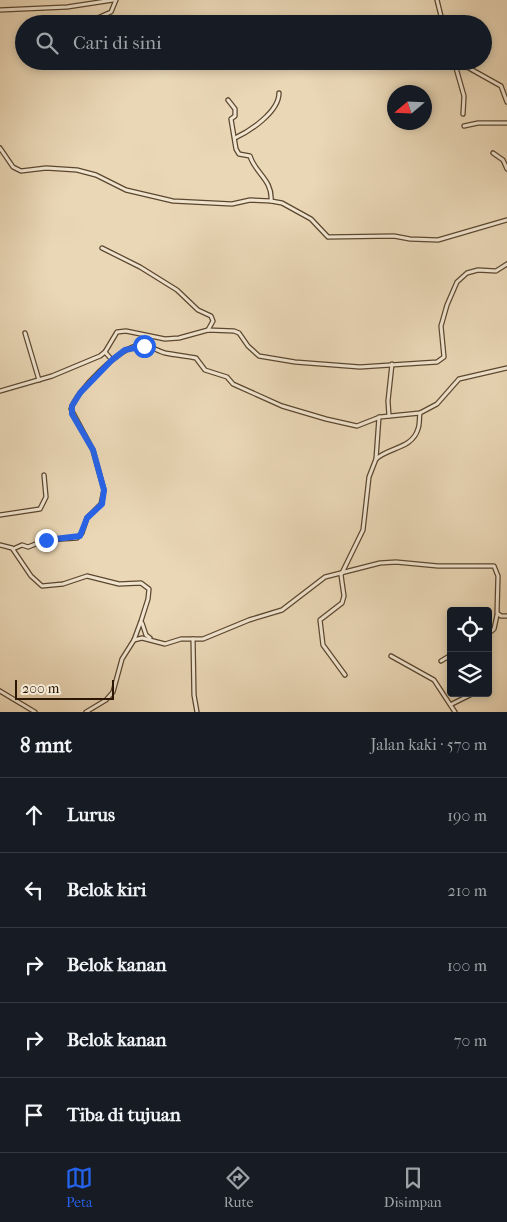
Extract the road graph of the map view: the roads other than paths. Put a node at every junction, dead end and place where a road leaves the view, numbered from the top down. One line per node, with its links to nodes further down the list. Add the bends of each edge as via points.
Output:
1 (114, 0): 3 (street, via 67,7); 4 (street, via 111,12)
2 (437, 0): 5 (street)
3 (0, 10)
4 (104, 15)
5 (441, 15)
6 (457, 70): 11 (street, via 464,96)
7 (471, 70): 10 (street, via 501,86)
8 (280, 93): 14 (street, via 278,102 254,128)
9 (228, 100): 14 (street, via 235,109 235,116 231,119)
10 (507, 102)
11 (463, 114)
12 (507, 123): 13 (street)
13 (464, 126)
14 (235, 138): 18 (street, via 239,154 249,154 252,163 271,186)
15 (0, 148): 18 (street, via 13,167 21,171 46,168 77,170 96,175 126,190 173,201 232,204)
16 (493, 154): 17 (street, via 503,160)
17 (507, 169)
18 (271, 200): 19 (street, via 307,216 328,237 438,240)
19 (507, 220)
20 (102, 248): 22 (street, via 140,267 211,316 213,320)
21 (507, 264): 26 (street, via 496,271 467,273 457,282 441,326 445,349 440,361)
22 (208, 330): 24 (street, via 166,339 118,332); 26 (street, via 239,333 254,352 266,358 360,367)
23 (25, 333): 28 (street)
24 (105, 352): 25 (street); 28 (street)
25 (112, 360): 32 (street, via 125,350 144,346 196,358 205,370 228,377 233,384 301,413 349,425 364,424); 37 (street, via 80,393 71,410 93,450 104,490 102,504 87,518 77,538 46,540 28,547)
26 (392, 364): 31 (street)
27 (507, 368): 30 (street, via 459,379 437,404)
28 (39, 380): 29 (street)
29 (0, 391)
30 (420, 413): 31 (street); 33 (street, via 414,437)
31 (389, 416): 32 (street)
32 (379, 417): 33 (street)
33 (376, 459): 38 (street, via 369,477 363,530)
34 (44, 474): 35 (street, via 46,496 42,507)
35 (0, 515)
36 (0, 545): 37 (street)
37 (13, 548): 41 (street, via 42,586 87,576 119,584 146,585 148,600)
38 (342, 572): 39 (street, via 396,562 494,566 498,576); 43 (street, via 317,582 282,610 203,639); 49 (street, via 342,603 322,616 320,628 323,645)
39 (497, 614): 40 (street); 42 (street)
40 (507, 616)
41 (141, 621): 44 (street); 45 (street, via 146,635)
42 (492, 631)
43 (193, 639): 45 (street, via 165,644); 55 (street)
44 (134, 640): 45 (street); 54 (street, via 122,659 110,695)
45 (155, 641)
46 (391, 656): 52 (street, via 434,680)
47 (447, 657): 48 (street)
48 (441, 661)
49 (345, 675)
50 (0, 691): 53 (street)
51 (466, 697): 52 (street)
52 (452, 704): 56 (street)
53 (35, 712)
54 (86, 712)
55 (197, 712)
56 (455, 712)

